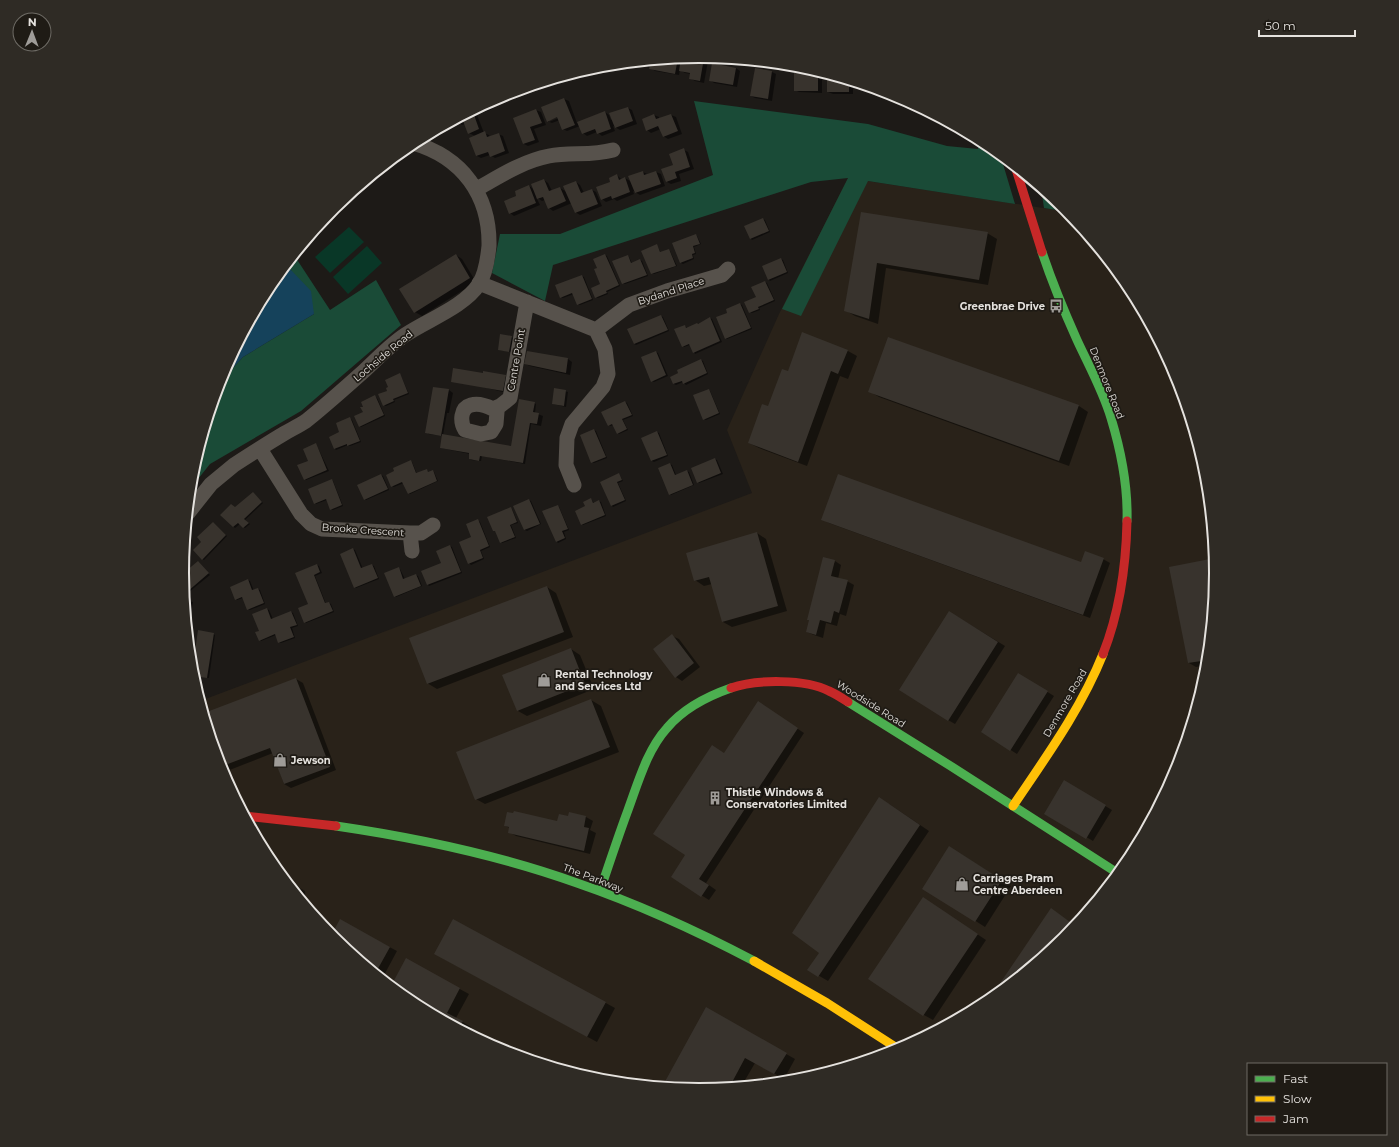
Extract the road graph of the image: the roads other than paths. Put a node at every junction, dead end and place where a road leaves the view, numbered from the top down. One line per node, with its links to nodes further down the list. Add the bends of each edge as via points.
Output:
1 (422, 145): 4 (street, Lochside Road, via 440,153 466,174)
2 (613, 150): 4 (street, via 534,160)
3 (1018, 175): 16 (street, Denmore Road, via 1046,263 1102,396 1117,440 1125,488 1127,538 1122,591 1115,620 1096,671 1075,711)
4 (477, 189): 6 (street, Lochside Road, via 485,212 489,238)
5 (728, 269): 8 (street, Bydand Place, via 722,275 629,305)
6 (480, 283): 7 (street); 10 (street, Lochside Road, via 451,308 405,335 305,422)
7 (527, 302): 8 (street); 9 (street, Centre Point, via 510,398)
8 (596, 330): 11 (street, via 605,349 608,374 603,387 572,424 567,438 566,465)
9 (494, 409)
10 (260, 449): 12 (street, Lochside Road, via 234,465 211,484); 14 (street, Brooke Crescent, via 301,514 311,524 322,529)
11 (574, 485)
12 (193, 507)
13 (433, 525): 14 (street, Brooke Crescent, via 421,533)
14 (410, 534): 15 (street, Brooke Crescent)
15 (412, 551)
16 (1014, 806): 18 (street, Woodside Road); 19 (street, Woodside Road, via 828,690 813,685 772,680 742,684 696,703 663,732 635,789)
17 (251, 816): 19 (street, The Parkway, via 391,834 460,849 558,876)
18 (1114, 871)
19 (600, 891): 20 (street, The Parkway, via 738,953 801,987)
20 (893, 1046)

